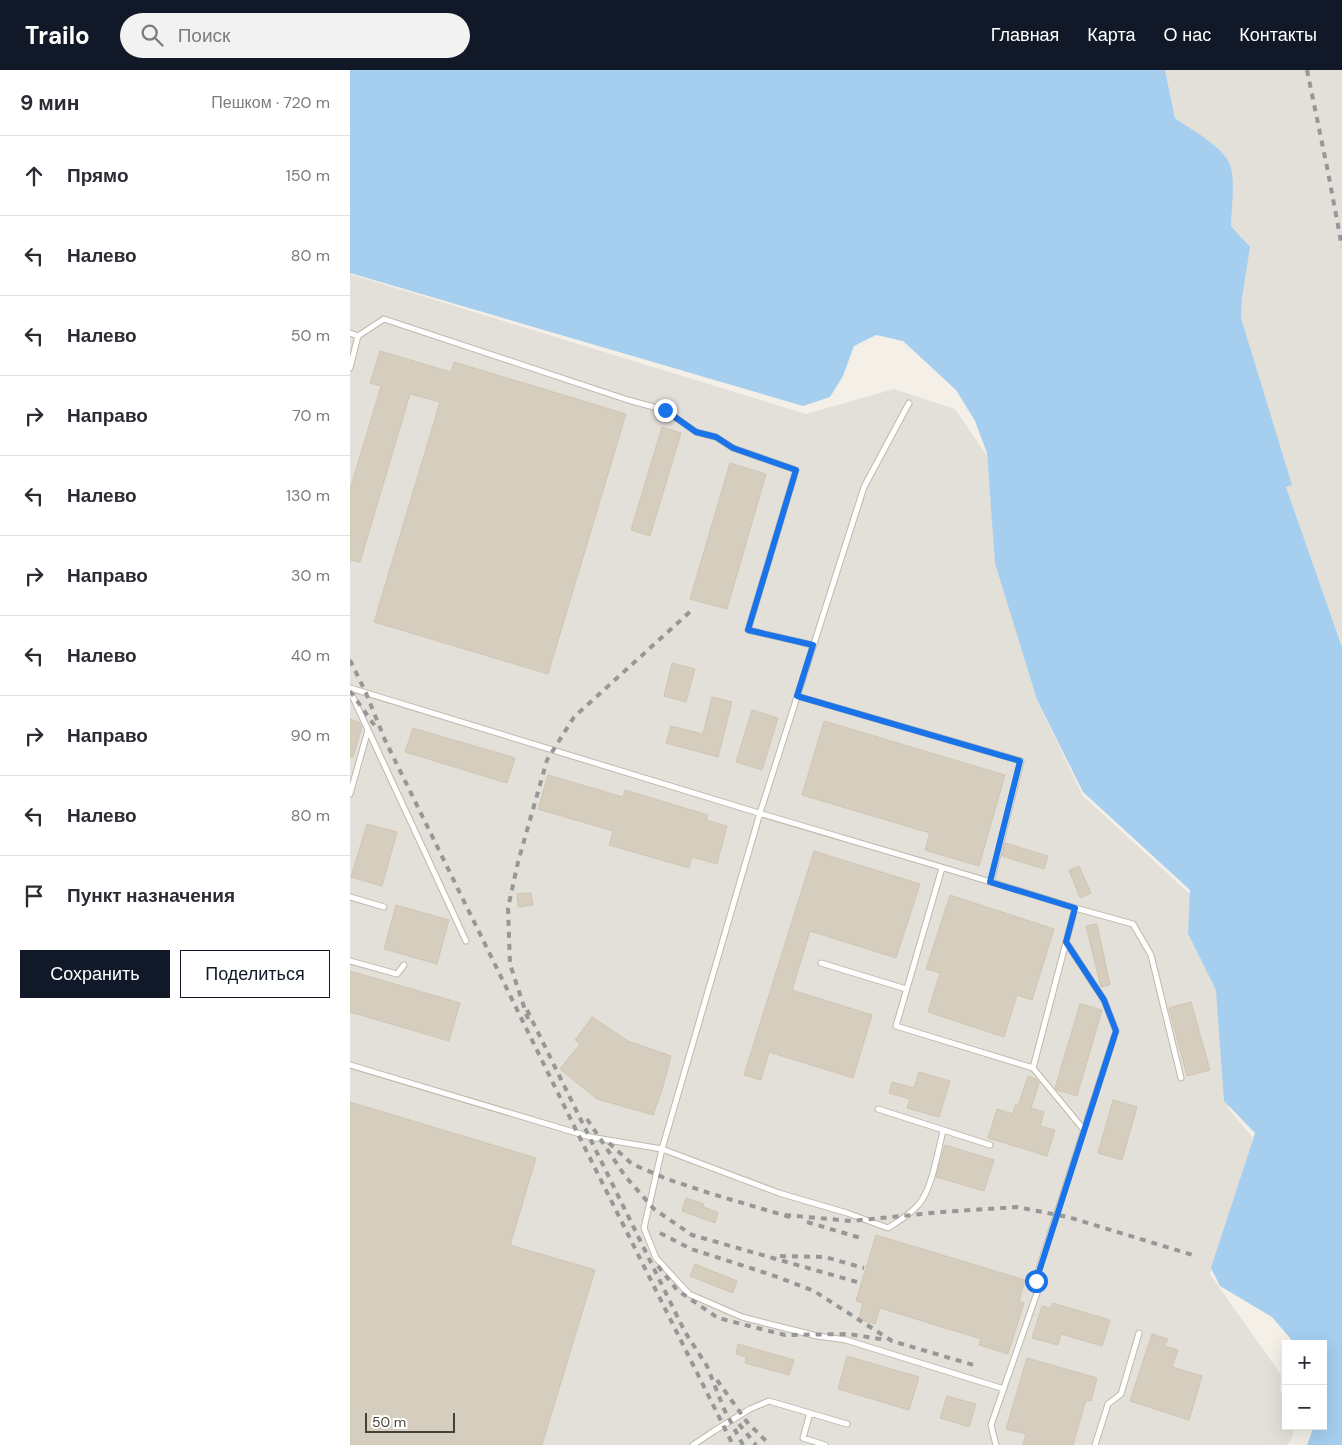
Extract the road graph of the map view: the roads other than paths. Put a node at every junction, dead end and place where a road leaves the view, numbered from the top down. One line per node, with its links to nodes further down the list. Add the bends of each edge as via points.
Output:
1 (350, 333): 2 (lane)
2 (358, 336): 3 (lane); 5 (lane, via 384,319 665,410 696,432 796,470 748,630)
3 (350, 368)
4 (909, 403): 5 (lane, via 864,487)
5 (813, 645): 7 (lane)
6 (350, 689): 8 (lane); 10 (lane)
7 (797, 696): 10 (lane); 12 (lane, via 1020,761)
8 (368, 730): 9 (lane); 16 (lane)
9 (350, 794)
10 (760, 813): 11 (lane); 29 (lane)
11 (942, 868): 12 (lane); 21 (lane)
12 (990, 882): 15 (lane)
13 (350, 898): 14 (lane)
14 (384, 907)
15 (1075, 908): 17 (lane); 24 (lane, via 1133,924 1151,955)
16 (466, 941)
17 (1066, 942): 23 (lane); 27 (lane, via 1104,1000 1116,1031)
18 (350, 961): 20 (lane, via 397,974)
19 (822, 963): 21 (lane)
20 (404, 965)
21 (906, 989): 23 (lane, via 896,1026)
22 (350, 1065): 29 (lane, via 590,1137)
23 (1033, 1068): 27 (lane)
24 (1181, 1078)
25 (878, 1109): 26 (lane)
26 (944, 1130): 28 (lane); 29 (lane, via 928,1189 920,1203 888,1228 779,1193)
27 (1084, 1130): 31 (lane, via 1036,1281 1038,1290)
28 (990, 1145)
29 (662, 1149): 31 (lane, via 644,1228 656,1258 689,1294 742,1317 846,1340)
30 (1139, 1333): 37 (lane, via 1120,1394 1108,1404)
31 (1004, 1389): 36 (lane, via 991,1424)
32 (810, 1413): 33 (lane); 34 (lane, via 769,1401); 35 (lane, via 803,1438)
33 (846, 1424)
34 (693, 1445)
35 (825, 1445)
36 (996, 1445)
37 (1094, 1445)

